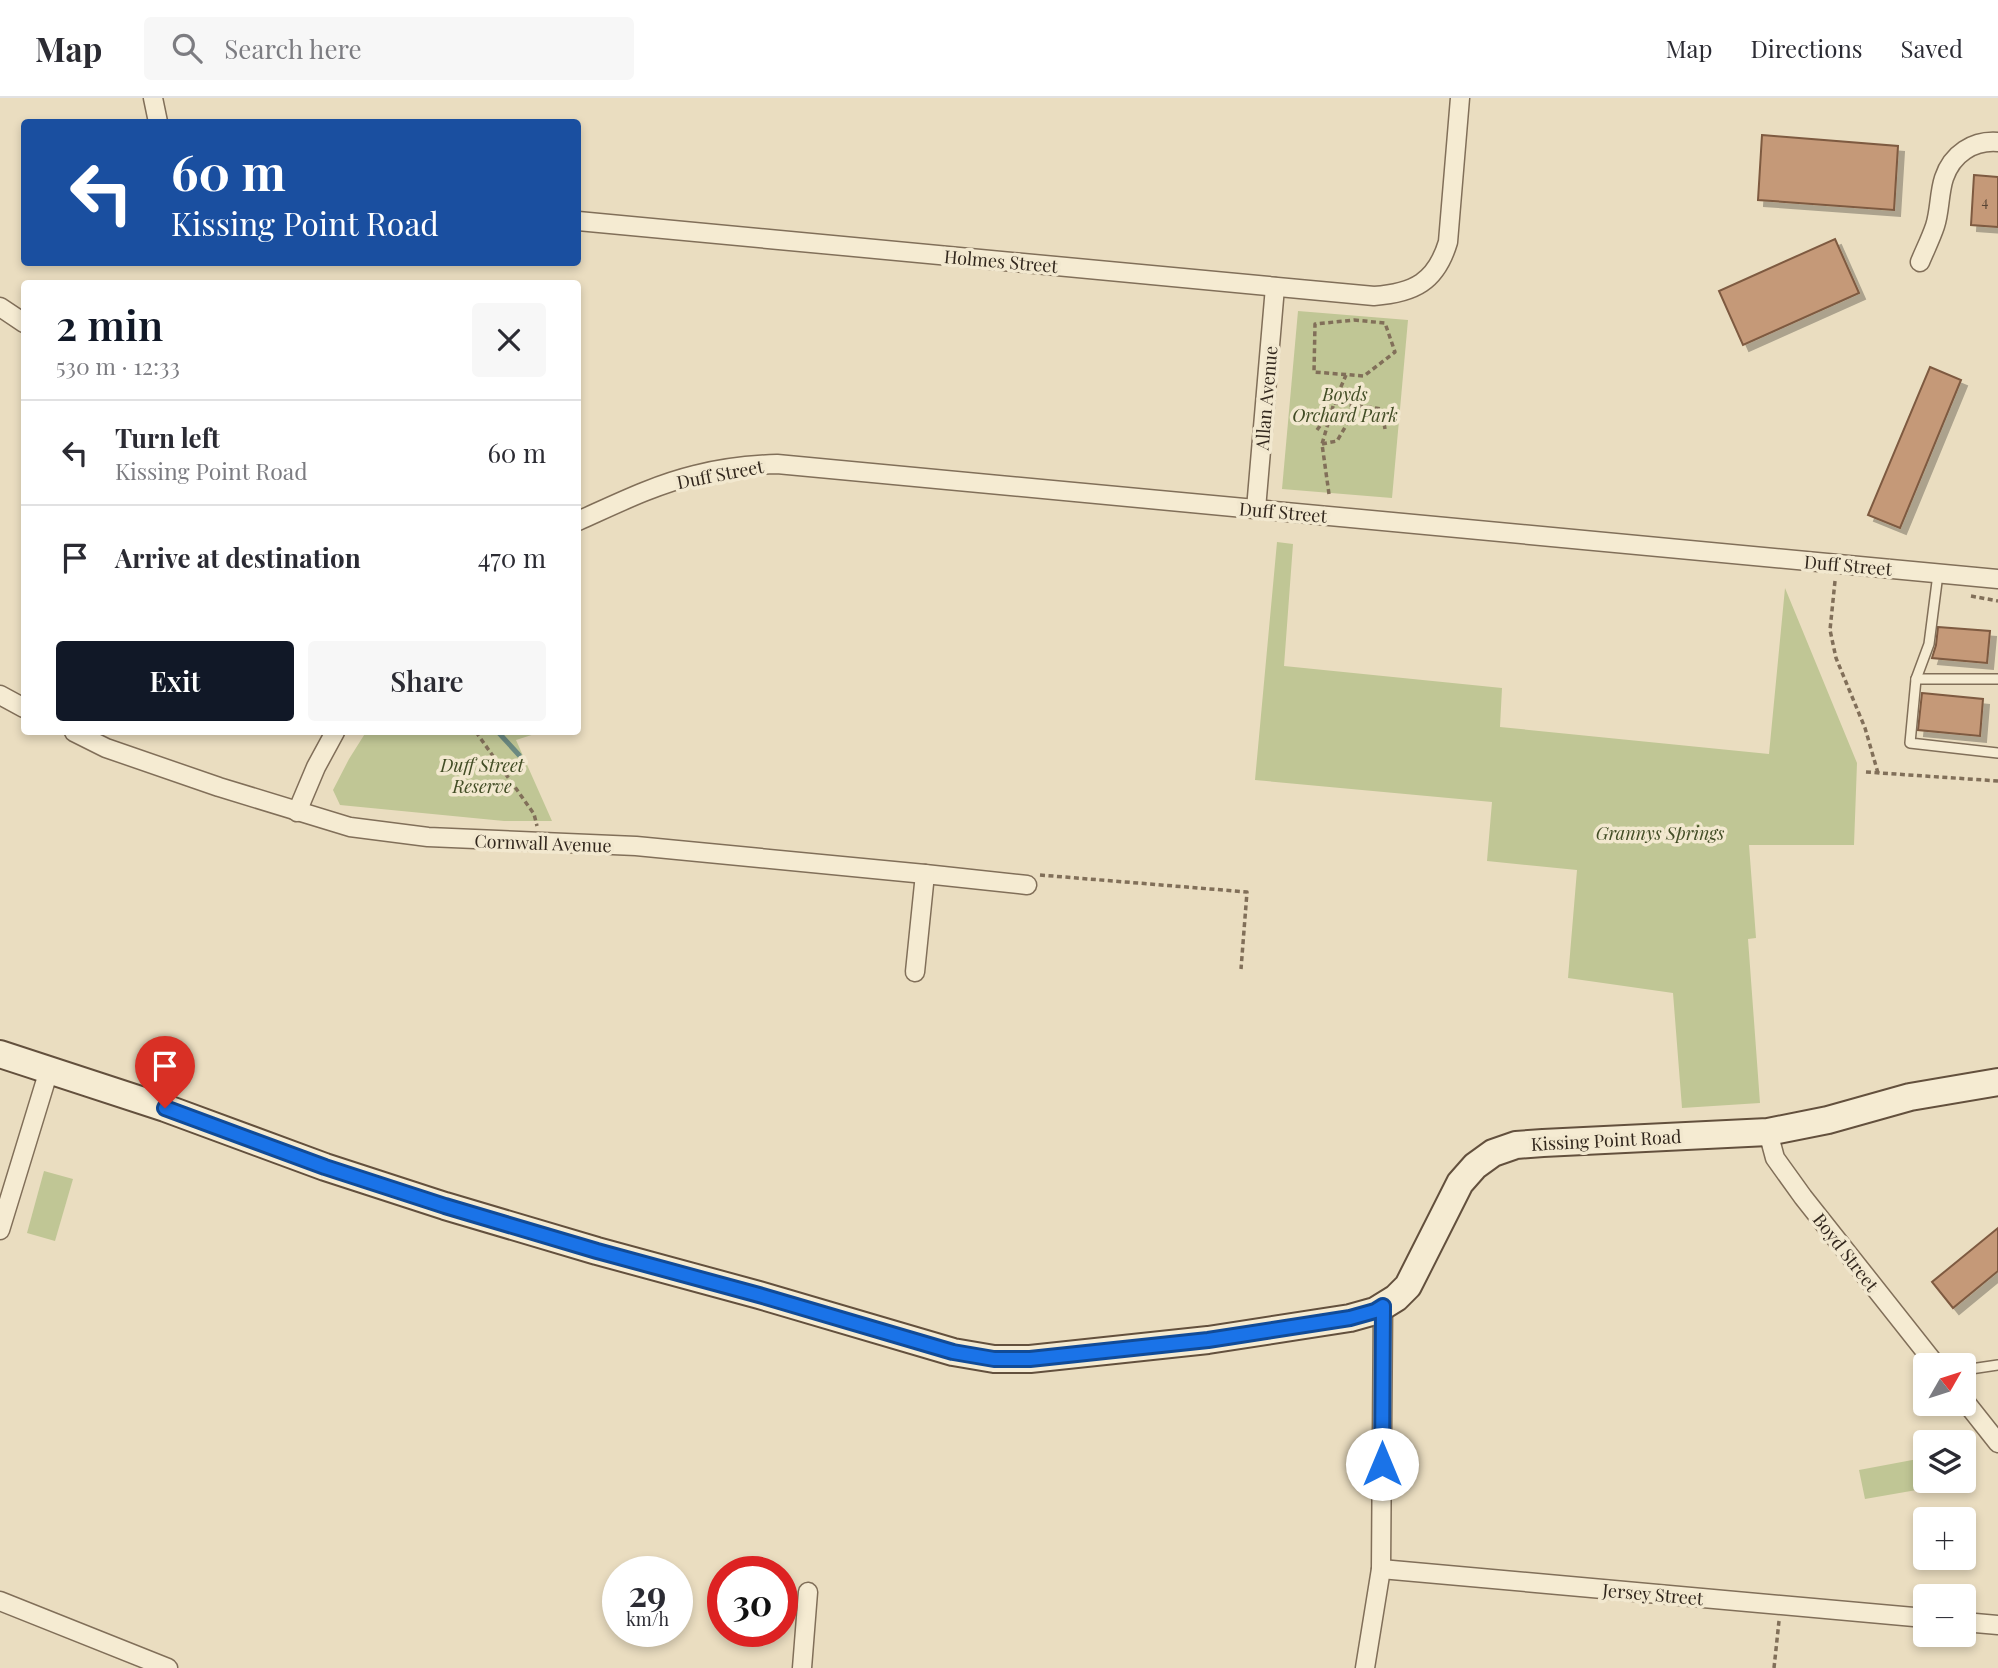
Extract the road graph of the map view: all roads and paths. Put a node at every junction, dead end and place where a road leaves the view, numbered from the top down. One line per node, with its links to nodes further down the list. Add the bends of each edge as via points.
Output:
1 (153, 98): 3 (street)
2 (1460, 98): 7 (street, Holmes Street, via 1448,242 1435,272 1407,291 1374,296)
3 (157, 119)
4 (1998, 142): 6 (street, via 1970,145 1950,165 1935,228)
5 (581, 221): 7 (street, Holmes Street)
6 (1920, 262)
7 (1275, 286): 18 (street, Allan Avenue)
8 (0, 307): 9 (street)
9 (21, 321)
10 (1346, 375): 10 (path, via 1314,372 1314,324 1385,323 1395,352 1364,376); 11 (path)
11 (1334, 403): 12 (path, via 1383,409); 13 (path)
12 (1383, 417): 14 (path); 16 (path, via 1350,419 1337,441)
13 (1328, 423): 15 (path); 16 (path)
14 (1385, 429)
15 (1317, 430)
16 (1322, 444): 17 (path)
17 (1329, 494)
18 (1256, 509): 19 (street, Duff Street, via 777,464 696,475); 20 (street, Duff Street)
19 (581, 520)
20 (1938, 574): 21 (street, Duff Street); 23 (lane, via 1929,644)
21 (1998, 579)
22 (1835, 580): 32 (path, via 1830,630 1836,658)
23 (1916, 679): 24 (lane); 30 (lane, via 1910,743)
24 (1998, 679)
25 (0, 695): 26 (street)
26 (21, 706)
27 (80, 735): 34 (street, Cornwall Avenue, via 106,748)
28 (333, 735): 34 (street)
29 (478, 735): 35 (path, via 534,814)
30 (1998, 753)
31 (1866, 772): 32 (path)
32 (1878, 773): 33 (path)
33 (1998, 781)
34 (297, 812): 35 (street, Cornwall Avenue, via 350,827 428,837)
35 (541, 843): 36 (street, Cornwall Avenue, via 636,846)
36 (925, 874): 37 (street, Cornwall Avenue); 39 (street)
37 (1027, 886): 38 (path, via 1034,874 1247,891)
38 (1241, 969)
39 (915, 972)
40 (0, 1054): 41 (main road, Kissing Point Road)
41 (49, 1070): 44 (street); 45 (main road, Kissing Point Road, via 445,1206 953,1352 1030,1359 1208,1340 1350,1318)
42 (1998, 1082): 43 (main road, Kissing Point Road, via 1910,1097)
43 (1768, 1132): 45 (main road, Kissing Point Road, via 1516,1145 1493,1153 1460,1183 1408,1286); 46 (street, Boyd Street, via 1775,1158)
44 (0, 1230)
45 (1383, 1306): 51 (street)
46 (1926, 1353)
47 (1998, 1365): 48 (lane)
48 (1976, 1368)
49 (1976, 1415): 50 (street)
50 (1998, 1443)
51 (1381, 1569): 54 (street, Jersey Street); 60 (street)
52 (808, 1592): 59 (street)
53 (0, 1601): 58 (street)
54 (1780, 1605): 55 (street, Jersey Street); 61 (path)
55 (1913, 1617)
56 (1976, 1623): 57 (street)
57 (1998, 1625)
58 (167, 1668)
59 (802, 1668)
60 (1365, 1668)
61 (1774, 1668)

